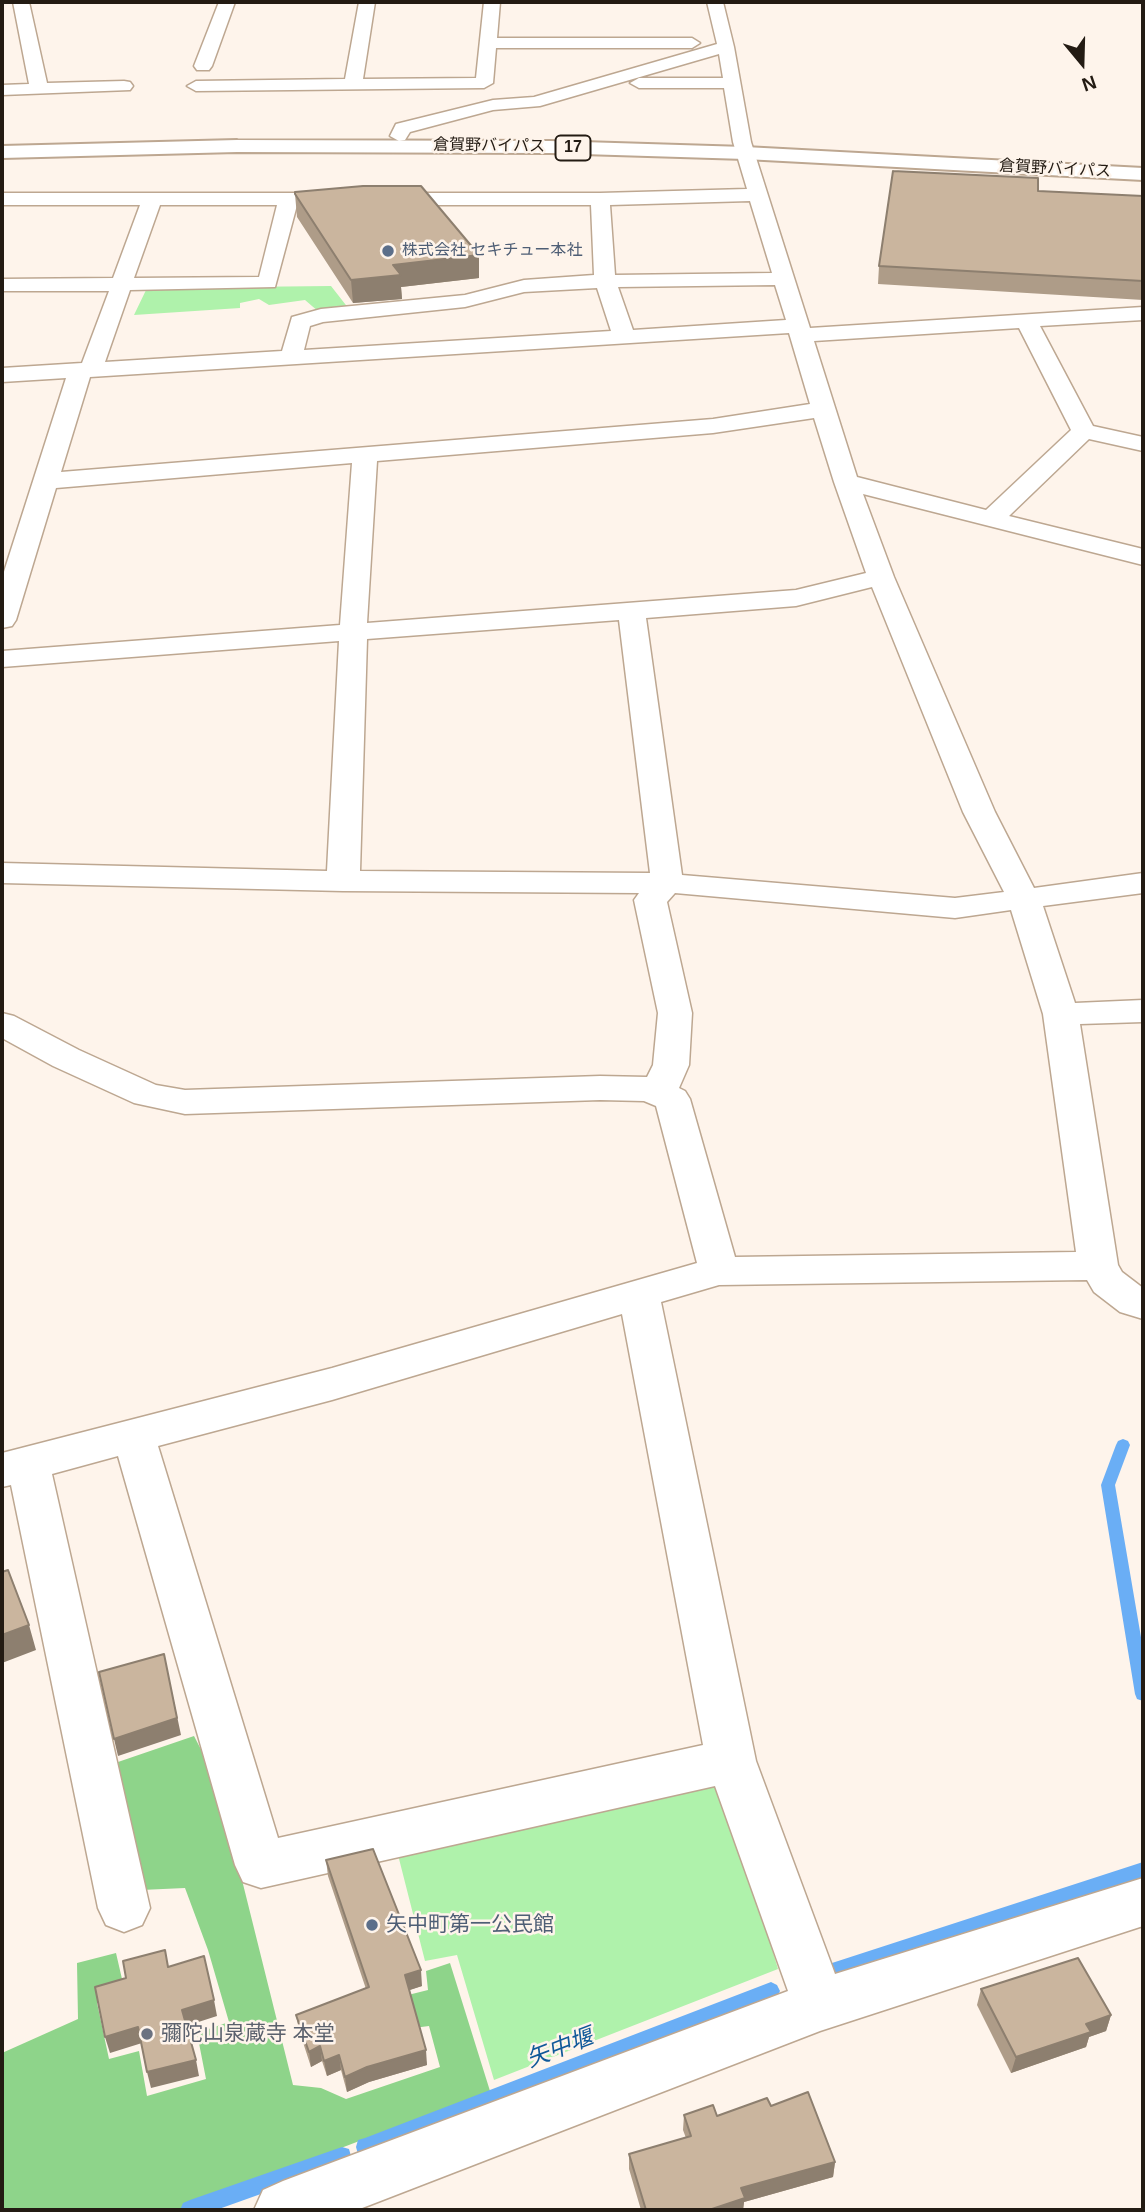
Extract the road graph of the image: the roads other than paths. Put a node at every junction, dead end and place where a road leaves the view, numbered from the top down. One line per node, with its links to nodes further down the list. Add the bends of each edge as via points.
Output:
1 (20, 2): 8 (street, via 18,22)
2 (227, 2): 10 (street)
3 (367, 2): 14 (street)
4 (492, 2): 6 (street)
5 (715, 2): 7 (street)
6 (490, 43): 7 (street); 14 (street, via 491,83)
7 (725, 45): 12 (street); 13 (street)
8 (30, 51): 9 (street); 17 (street)
9 (11, 52)
10 (203, 66)
11 (539, 83): 12 (street)
12 (607, 83): 13 (street); 19 (street, via 402,128)
13 (732, 83): 21 (street)
14 (353, 84): 16 (street)
15 (124, 86): 17 (street)
16 (196, 86)
17 (39, 88): 18 (street)
18 (2, 90)
19 (399, 136): 20 (highway, 倉賀野バイパス / 17); 21 (highway, 倉賀野バイパス / 17)
20 (2, 142)
21 (744, 148): 22 (highway, 倉賀野バイパス / 17, via 396,145); 23 (highway, 倉賀野バイパス / 17); 24 (highway, 倉賀野バイパス / 17); 25 (street)
22 (2, 152)
23 (1143, 163)
24 (1143, 173)
25 (757, 195): 29 (street); 30 (street)
26 (289, 198): 28 (street); 29 (street); 32 (street, via 268,283)
27 (2, 199): 28 (street)
28 (152, 199): 32 (street)
29 (600, 199): 31 (street)
30 (784, 279): 31 (street); 36 (street)
31 (605, 281): 37 (street); 38 (street, via 524,286 465,301 321,316 300,322)
32 (122, 284): 33 (street); 39 (street)
33 (2, 285)
34 (1143, 313): 35 (street)
35 (1026, 320): 36 (street); 42 (street)
36 (802, 331): 37 (street); 41 (street)
37 (624, 336): 38 (street)
38 (291, 359): 39 (street)
39 (85, 371): 40 (street); 45 (street)
40 (2, 375)
41 (824, 410): 44 (street, via 713,426); 46 (street)
42 (1084, 431): 43 (street); 47 (street)
43 (1143, 444)
44 (365, 456): 45 (street); 53 (street)
45 (45, 481): 48 (street)
46 (846, 482): 47 (street); 50 (street)
47 (992, 518): 49 (street)
48 (13, 555): 52 (street)
49 (1143, 557)
50 (881, 577): 51 (street, via 796,598); 59 (street, via 979,812)
51 (632, 612): 53 (street); 57 (street)
52 (2, 620)
53 (353, 632): 54 (street); 56 (street)
54 (2, 659)
55 (2, 873): 56 (street)
56 (343, 881): 57 (street)
57 (667, 883): 59 (street, via 956,908); 63 (street, via 650,900 675,1013 671,1065)
58 (1143, 883): 59 (street)
59 (1024, 898): 61 (street)
60 (1143, 1011): 61 (street)
61 (1061, 1014): 64 (street)
62 (2, 1024): 63 (street, via 65,1059 147,1095 185,1102 600,1088)
63 (658, 1093): 65 (street, via 672,1099)
64 (1098, 1266): 65 (street); 67 (street, via 1108,1282)
65 (719, 1271): 66 (street)
66 (639, 1295): 68 (street, via 332,1384); 70 (street)
67 (1143, 1304)
68 (133, 1435): 69 (street); 70 (street, via 261,1865)
69 (15, 1466): 72 (street)
70 (731, 1761): 73 (street)
71 (1143, 1902): 73 (street)
72 (124, 1908)
73 (820, 2005): 74 (street)
74 (299, 2207)

